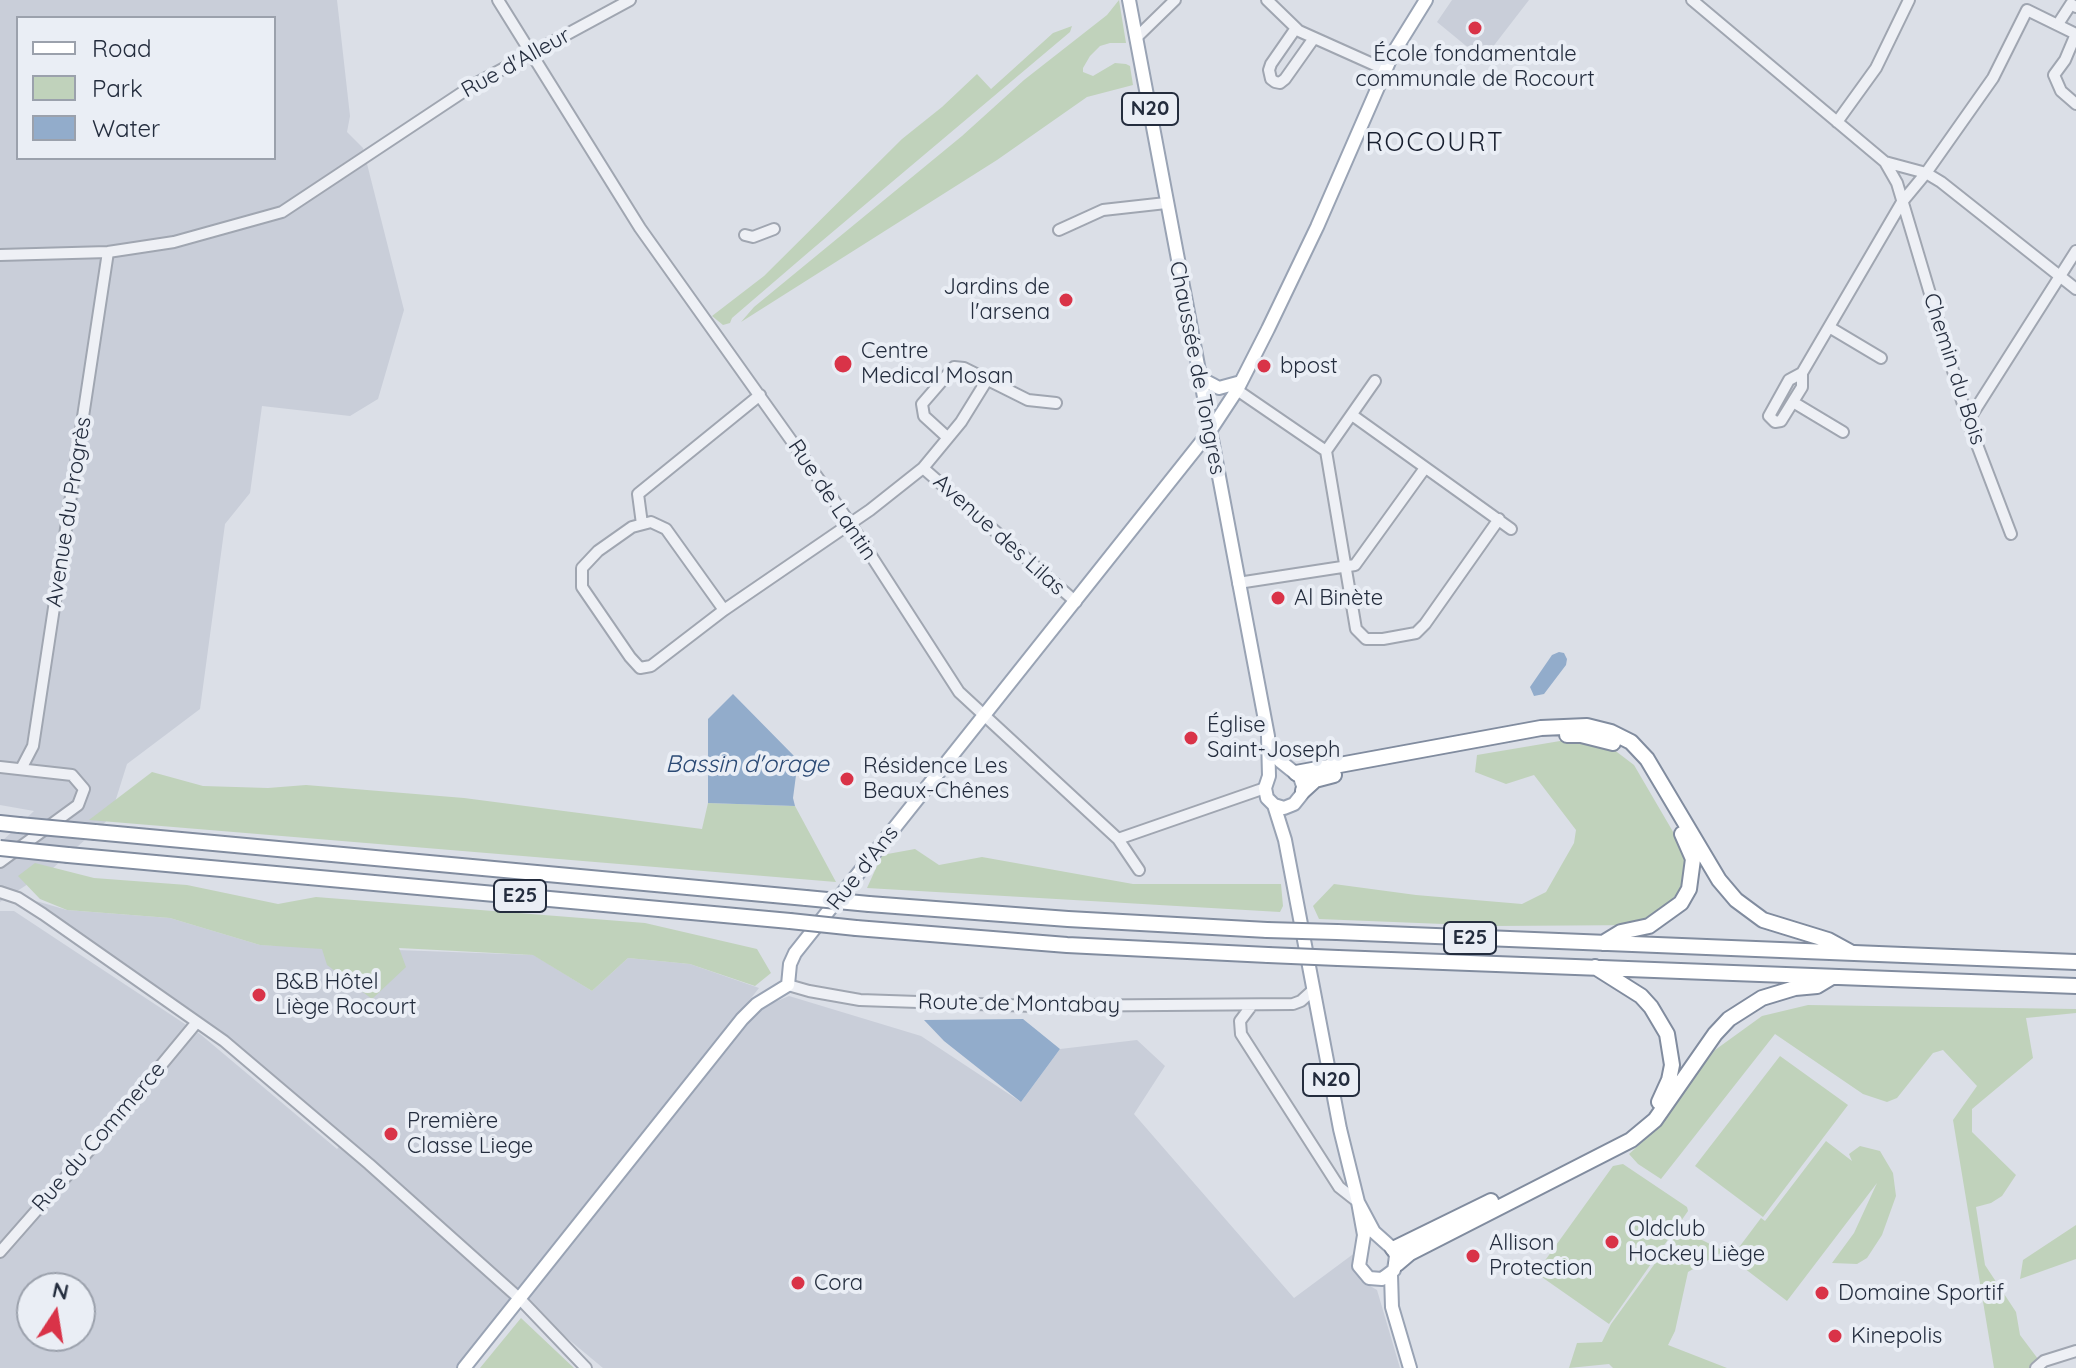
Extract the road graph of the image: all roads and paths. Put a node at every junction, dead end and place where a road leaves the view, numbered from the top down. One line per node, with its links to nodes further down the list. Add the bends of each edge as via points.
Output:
1 (498, 0): 15 (street, Rue de Lantin)
2 (630, 0): 15 (street, Rue d'Alleur)
3 (1129, 0): 13 (main road, Chaussée de Tongres / N20)
4 (1175, 0): 13 (street)
5 (1267, 0): 11 (street)
6 (1426, 0): 16 (main road, Rue d'Ans)
7 (1692, 0): 18 (street, Chemin du Bois)
8 (1909, 0): 18 (street, via 1876,68)
9 (2076, 7): 10 (street, via 2071,4)
10 (2058, 24): 12 (street); 20 (street, via 2027,10 1993,78)
11 (1296, 28): 14 (street); 14 (street, via 1271,64 1275,82 1285,79)
12 (2076, 34): 17 (street, via 2054,75 2061,91)
13 (1137, 37): 22 (main road, Chaussée de Tongres / N20)
14 (1314, 38): 16 (street)
15 (532, 55): 27 (street, Rue d'Alleur, via 475,84 282,212 174,242); 38 (street, Rue de Lantin, via 640,228)
16 (1386, 70): 37 (main road, Rue d'Ans)
17 (2076, 104)
18 (1837, 122): 19 (street, Chemin du Bois)
19 (1885, 162): 20 (street, Chemin du Bois); 21 (street, Chemin du Bois)
20 (1926, 173): 21 (street); 29 (street)
21 (1902, 202): 31 (street); 42 (street, Chemin du Bois)
22 (1166, 203): 24 (street, via 1103,210); 34 (main road, Chaussée de Tongres / N20)
23 (774, 229): 25 (street)
24 (1059, 230)
25 (745, 235)
26 (2076, 251): 29 (street)
27 (108, 252): 28 (street, Rue d'Alleur); 63 (street, Avenue du Progrès, via 33,746)
28 (0, 255)
29 (2060, 277): 30 (street); 42 (street)
30 (2076, 289)
31 (1829, 327): 32 (street); 33 (street)
32 (1881, 358)
33 (1802, 373): 39 (street, via 1802,387); 39 (street, via 1789,380 1769,416 1781,421)
34 (1200, 378): 37 (main road, via 1219,388); 43 (main road, Chaussée de Tongres / N20)
35 (987, 380): 40 (street, Avenue des Lilas, via 1028,400); 45 (street, Avenue des Lilas); 45 (street, Avenue des Lilas, via 954,367 922,404 924,416)
36 (1375, 381): 41 (street)
37 (1239, 386): 43 (main road, Rue d'Ans); 46 (street)
38 (760, 395): 52 (street, Rue de Lantin); 53 (street, via 638,494)
39 (1793, 402): 44 (street)
40 (1056, 403)
41 (1352, 415): 46 (street); 50 (street)
42 (1968, 421): 55 (street, Chemin du Bois)
43 (1210, 431): 47 (main road, Rue d'Ans); 48 (main road, Chaussée de Tongres / N20)
44 (1843, 432)
45 (947, 437): 49 (street, Avenue des Lilas)
46 (1326, 451): 56 (street)
47 (1193, 454): 48 (main road); 58 (main road, Rue d'Ans)
48 (1215, 464): 57 (main road, Chaussée de Tongres / N20)
49 (923, 468): 52 (street, Avenue des Lilas); 58 (street, Avenue des Lilas)
50 (1425, 468): 51 (street); 56 (street, via 1355,565)
51 (1499, 519): 54 (street); 56 (street, via 1416,633 1366,639 1356,629)
52 (850, 523): 59 (street, Avenue des Lilas); 60 (street, Rue de Lantin, via 959,692)
53 (642, 524): 59 (street, via 666,529); 59 (street, Avenue des Lilas, via 598,551 582,568 582,587 640,668 651,666)
54 (1511, 529)
55 (2011, 534)
56 (1345, 567): 57 (street)
57 (1238, 583): 61 (main road, Chaussée de Tongres / N20)
58 (1076, 602): 60 (main road, Rue d'Ans)
59 (724, 610)
60 (984, 716): 70 (street, Rue de Lantin); 81 (main road, Rue d'Ans, via 795,953)
61 (1268, 736): 64 (main road, Chaussée de Tongres / N20, via 1280,761); 65 (main road, Chaussée de Tongres / N20)
62 (0, 767): 63 (street)
63 (21, 769): 73 (street, via 72,775 84,789 78,805)
64 (1294, 772): 65 (main road, via 1280,769); 66 (main road, Chaussée de Tongres / N20); 77 (highway, via 1541,728 1587,726 1611,732 1647,759 1736,900 1763,920 1828,940)
65 (1267, 782): 67 (main road, Chaussée de Tongres / N20, via 1267,798); 70 (street)
66 (1303, 791): 68 (main road); 76 (highway, via 1329,776 1554,735 1607,740 1641,764 1693,859 1689,889 1674,911)
67 (1274, 805): 68 (main road); 71 (main road, Chaussée de Tongres / N20)
68 (1290, 807): 71 (main road, Chaussée de Tongres / N20)
69 (0, 823): 76 (highway, E25, bridge, via 1068,919)
70 (1118, 839): 74 (street, Rue de Lantin)
71 (1285, 840): 83 (main road, Chaussée de Tongres / N20)
72 (0, 848): 79 (highway, E25, bridge, via 1067,945)
73 (0, 862)
74 (1139, 870)
75 (0, 892): 85 (street, via 43,914)
76 (1602, 943): 77 (highway, E25)
77 (1853, 954): 78 (highway, E25)
78 (2076, 962)
79 (1595, 967): 80 (highway, E25); 89 (highway, via 1641,996 1667,1034 1669,1080 1647,1118 1625,1135)
80 (1834, 976): 82 (highway, E25); 89 (highway, via 1817,986 1762,998 1729,1019 1655,1120 1631,1140)
81 (788, 985): 84 (street, Route de Montabay, via 882,1001); 91 (main road, via 748,1012)
82 (2076, 986)
83 (1312, 991): 84 (street, Route de Montabay, via 1293,1004); 86 (main road, Chaussée de Tongres / N20)
84 (1252, 1005): 86 (street, via 1240,1021 1241,1034 1339,1187)
85 (197, 1022): 88 (street, Rue du Commerce); 91 (street, via 369,1164)
86 (1358, 1202): 87 (main road, Chaussée de Tongres / N20); 89 (main road, Chaussée de Tongres / N20)
87 (1363, 1249): 89 (main road, via 1372,1243); 90 (main road, N20, via 1359,1266)
88 (0, 1252)
89 (1391, 1258): 90 (main road); 92 (main road)
90 (1375, 1280): 92 (main road)
91 (520, 1299): 94 (main road); 95 (street)
92 (1392, 1307): 96 (main road)
93 (2076, 1351): 97 (street)
94 (464, 1368)
95 (586, 1368)
96 (1410, 1368)
97 (2036, 1368)

